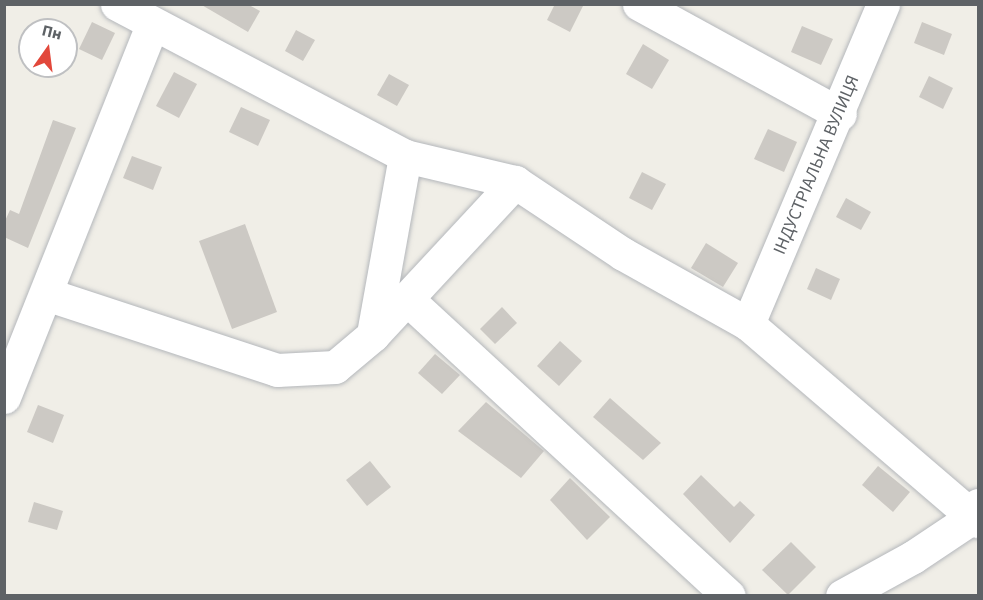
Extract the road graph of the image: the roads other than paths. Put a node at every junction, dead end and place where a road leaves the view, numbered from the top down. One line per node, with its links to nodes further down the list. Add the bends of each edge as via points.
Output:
1 (117, 4): 4 (street)
2 (639, 4): 5 (street)
3 (883, 4): 5 (street, ІНДУСТРІАЛЬНА ВУЛИЦЯ)
4 (152, 25): 6 (street); 8 (street)
5 (840, 114): 10 (street, ІНДУСТРІАЛЬНА ВУЛИЦЯ)
6 (405, 156): 7 (street); 11 (street)
7 (515, 182): 9 (street); 10 (street, via 623,254)
8 (46, 294): 11 (street, via 277,370 335,367); 12 (street)
9 (406, 298): 11 (street); 14 (street)
10 (748, 324): 13 (street)
11 (373, 335)
12 (4, 398)
13 (977, 515): 15 (street)
14 (729, 596)
15 (842, 596)

